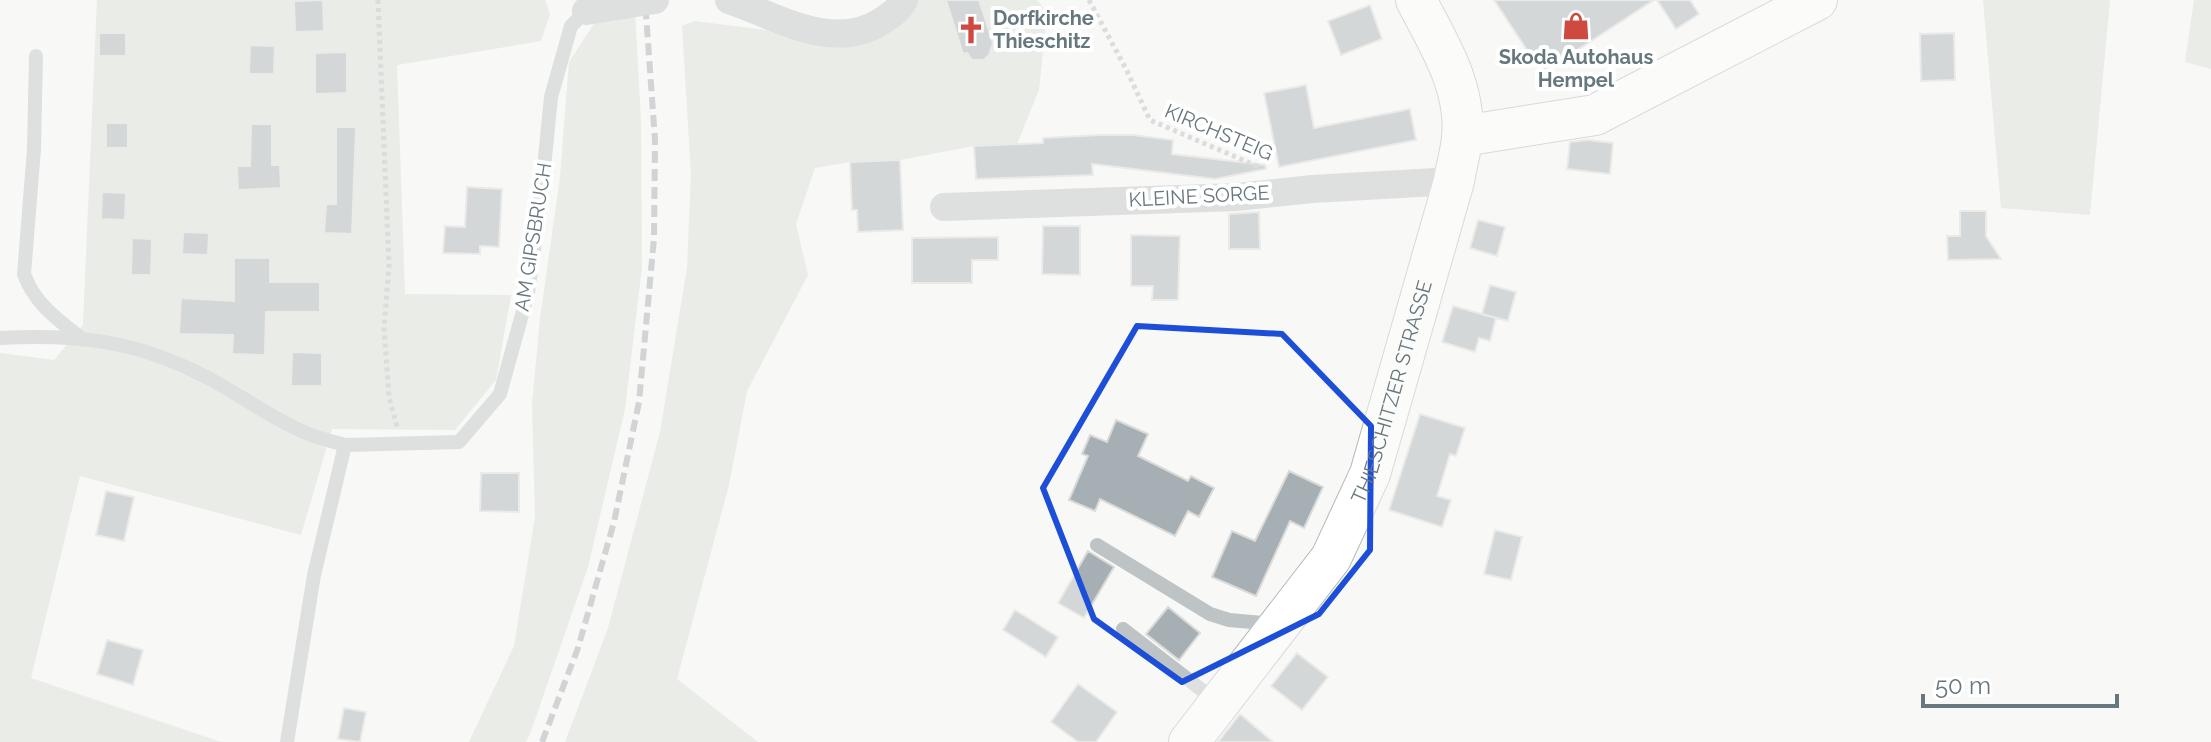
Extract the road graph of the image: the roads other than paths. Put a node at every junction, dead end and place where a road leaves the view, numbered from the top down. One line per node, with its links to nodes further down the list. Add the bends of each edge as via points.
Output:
1 (655, 0): 6 (street, AM GIPSBRUCH, bridge)
2 (729, 0): 3 (street, via 823,33 865,30)
3 (904, 0)
4 (1416, 0): 8 (main road, THIESCHITZER STRASSE, via 1452,69)
5 (1817, 0): 8 (main road, via 1595,115)
6 (586, 11): 13 (lane, AM GIPSBRUCH, via 571,26 551,97 528,293 500,394 459,442)
7 (36, 56): 12 (lane, via 24,274 41,304)
8 (1463, 136): 9 (main road, THIESCHITZER STRASSE)
9 (1454, 181): 10 (street, KLEINE SORGE, via 1237,197); 15 (main road, THIESCHITZER STRASSE, via 1370,474 1331,558)
10 (944, 207)
11 (0, 338): 12 (lane, AM GIPSBRUCH)
12 (81, 338): 13 (lane, AM GIPSBRUCH, via 165,359 303,432)
13 (345, 445): 18 (lane, via 314,575)
14 (1097, 545): 15 (lane, via 1210,614)
15 (1280, 624): 17 (main road, THIESCHITZER STRASSE)
16 (1123, 629): 17 (lane)
17 (1219, 704): 19 (main road, THIESCHITZER STRASSE)
18 (287, 742)
19 (1189, 742)

